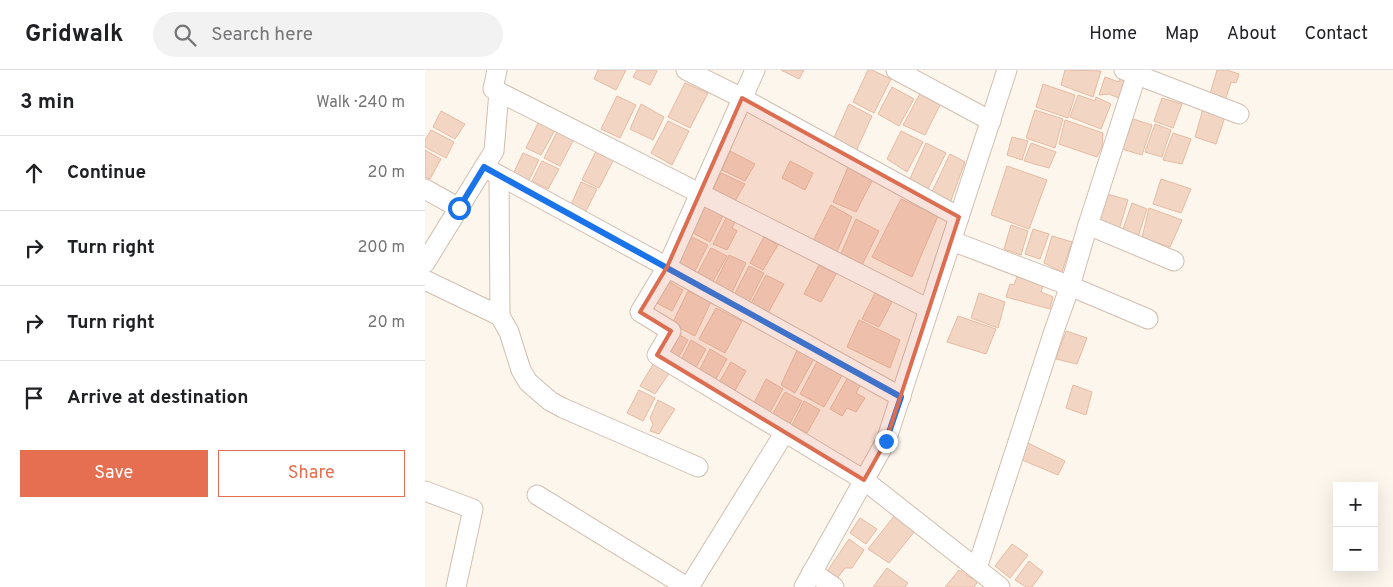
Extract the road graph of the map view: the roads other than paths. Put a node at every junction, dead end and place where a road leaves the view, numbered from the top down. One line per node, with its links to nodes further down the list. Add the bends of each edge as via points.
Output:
1 (497, 70): 7 (street, via 493,89)
2 (686, 70): 8 (street)
3 (755, 70): 8 (street)
4 (896, 70): 10 (street)
5 (1007, 70): 10 (street)
6 (1133, 72): 9 (street); 16 (street)
7 (499, 92): 11 (street); 13 (street)
8 (741, 98): 13 (street); 15 (street)
9 (1239, 114)
10 (991, 121): 15 (street)
11 (492, 171): 14 (street); 20 (street); 24 (street)
12 (425, 189): 14 (street)
13 (700, 193): 20 (street); 23 (street)
14 (459, 208): 19 (street)
15 (959, 217): 17 (street)
16 (1088, 225): 18 (street); 22 (street)
17 (952, 241): 22 (street); 23 (street)
18 (1174, 261)
19 (425, 263)
20 (667, 267): 26 (street); 27 (street, via 640,312 671,331 657,355)
21 (425, 280): 24 (street)
22 (1071, 286): 25 (street); 32 (street)
23 (929, 309): 26 (street)
24 (500, 316): 28 (street, via 521,370 537,392 563,408)
25 (1148, 319)
26 (901, 397): 29 (street, via 886,441)
27 (785, 432): 29 (street); 35 (street)
28 (698, 467)
29 (864, 480): 32 (street); 33 (street)
30 (425, 491): 34 (street, via 473,509)
31 (537, 495): 35 (street)
32 (977, 568): 37 (street)
33 (808, 580): 36 (street)
34 (455, 587)
35 (688, 587)
36 (834, 587)
37 (1000, 587)

